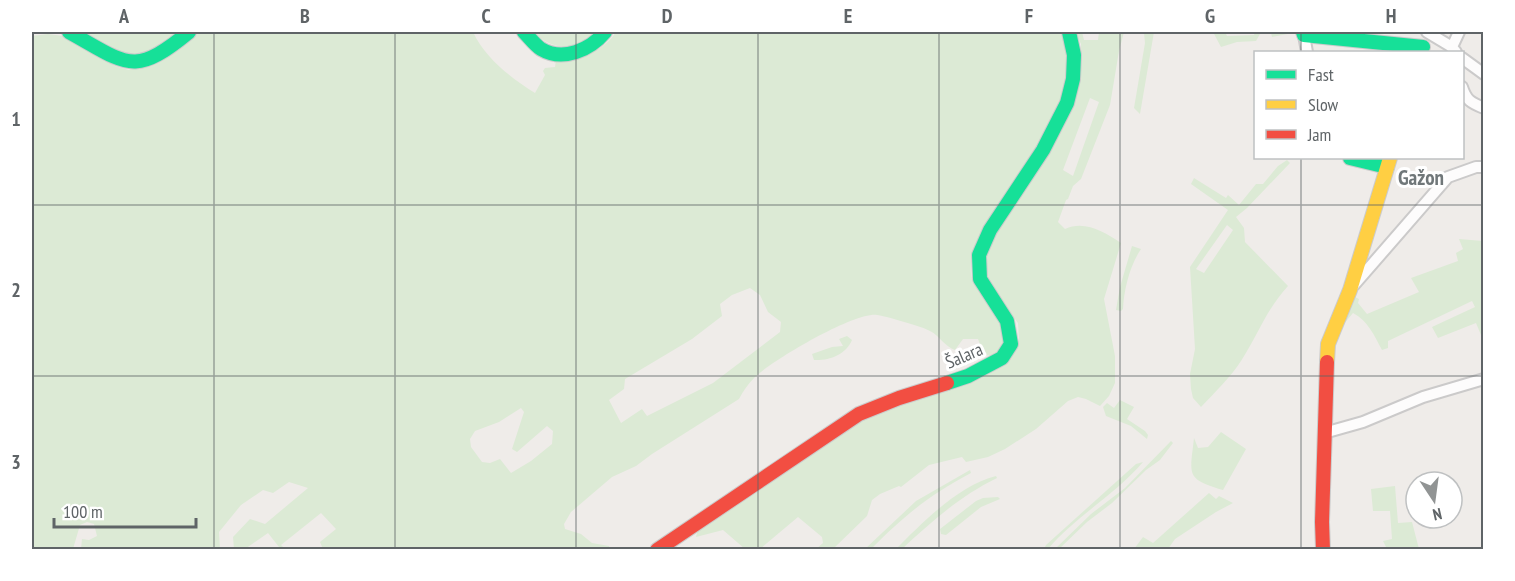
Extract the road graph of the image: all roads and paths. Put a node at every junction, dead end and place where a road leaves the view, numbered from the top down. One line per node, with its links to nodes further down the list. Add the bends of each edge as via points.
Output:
1 (69, 32): 2 (street, via 117,60 130,63 160,56)
2 (189, 32)
3 (524, 32): 4 (street, via 541,49 557,54 573,54 596,43)
4 (604, 32)
5 (1069, 32): 22 (street, Šalara, via 1075,50 1073,81 1064,110 987,236 978,258 977,276 1007,322 1011,344 1002,358 968,376 859,414)
6 (1427, 32): 9 (street); 11 (street)
7 (1459, 32): 11 (street)
8 (1304, 33): 9 (street); 10 (street)
9 (1422, 50)
10 (1306, 51)
11 (1454, 51)
12 (1464, 59): 13 (street)
13 (1484, 74)
14 (1464, 94): 15 (street, via 1470,102)
15 (1484, 108)
16 (1360, 159): 17 (street)
17 (1389, 162): 19 (street)
18 (1484, 167): 19 (street, via 1448,177)
19 (1350, 290): 21 (street, via 1328,344)
20 (1484, 379): 21 (street)
21 (1324, 433): 23 (street)
22 (657, 549)
23 (1323, 549)

